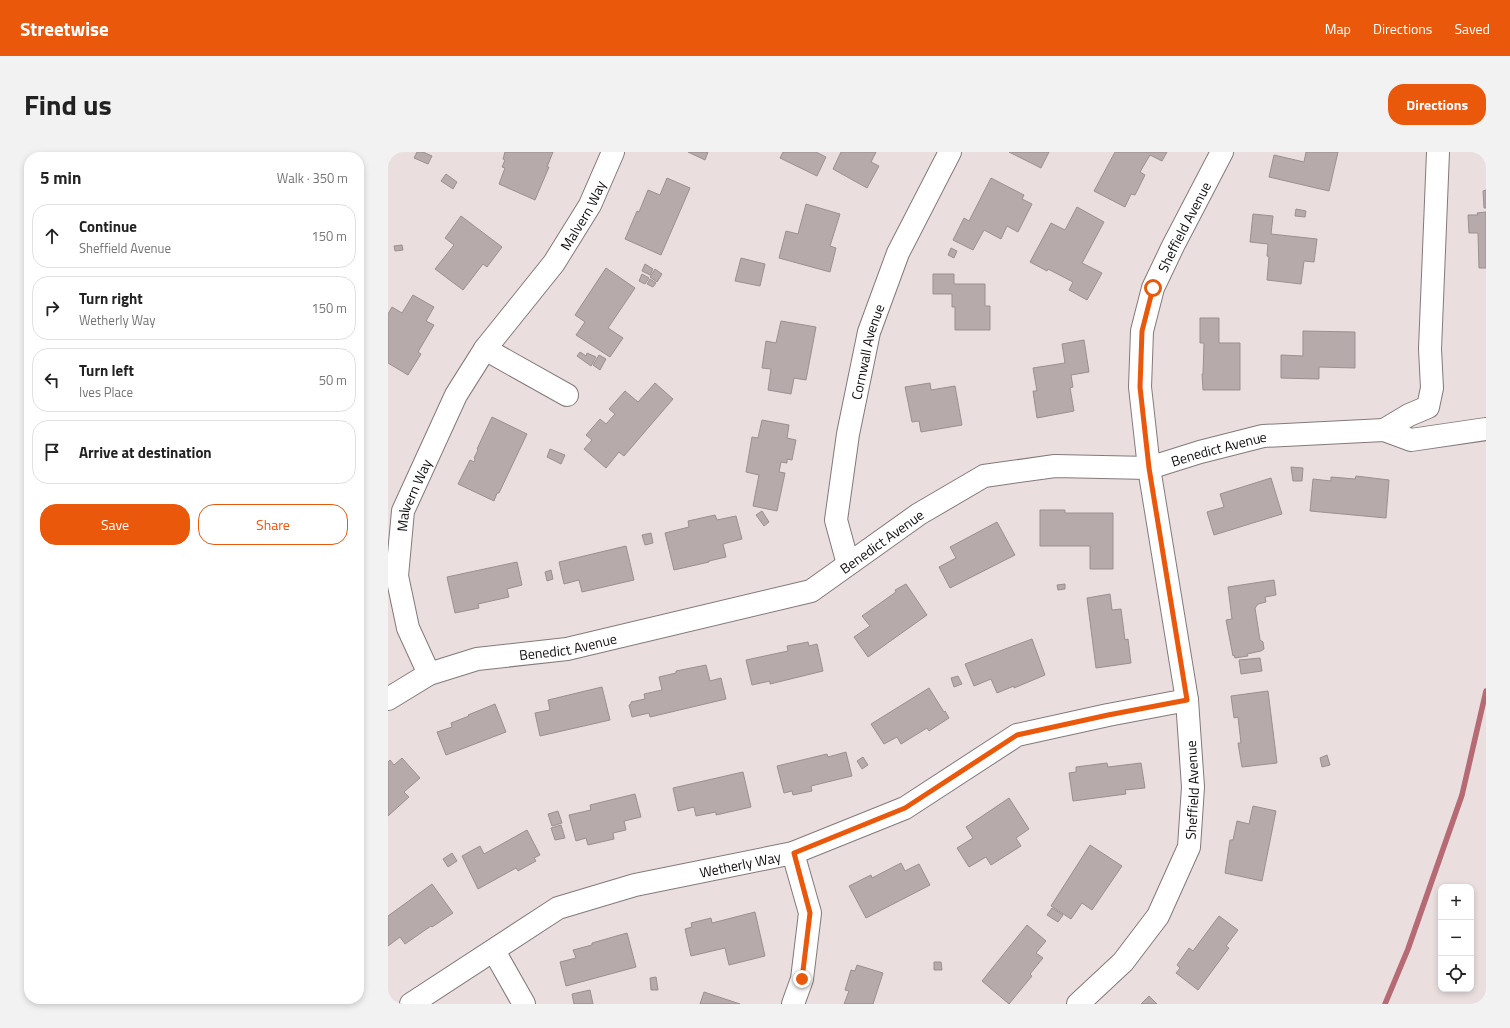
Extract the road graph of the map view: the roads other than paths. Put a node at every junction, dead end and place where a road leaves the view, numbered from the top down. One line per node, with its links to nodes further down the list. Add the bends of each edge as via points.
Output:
1 (613, 152): 5 (street, Malvern Way, via 590,205 554,263)
2 (950, 152): 10 (street, Cornwall Avenue, via 898,253 869,332 848,434 836,520)
3 (1222, 152): 9 (street, Sheffield Avenue, via 1153,288 1142,331 1140,387)
4 (1438, 152): 8 (street, via 1430,402 1428,407)
5 (485, 349): 6 (street); 11 (street, Malvern Way, via 456,395 403,511 397,576 408,628)
6 (568, 395)
7 (1486, 429): 8 (street, via 1412,440)
8 (1384, 430): 9 (street, Benedict Avenue, via 1262,436)
9 (1149, 468): 10 (street, Benedict Avenue, via 1055,466 984,476 919,514); 13 (street, Sheffield Avenue)
10 (848, 564): 11 (street, Benedict Avenue, via 810,591 567,649 477,659)
11 (429, 674): 12 (street, Benedict Avenue)
12 (388, 699)
13 (1187, 700): 14 (street, Wetherly Way, via 1017,735 905,808); 19 (street, Sheffield Avenue, via 1193,787 1189,847 1158,916 1122,962)
14 (794, 853): 15 (street, Wetherly Way, via 635,885 558,908); 18 (street, via 810,913 802,979)
15 (494, 951): 16 (street, Wetherly Way); 17 (street)
16 (411, 1004)
17 (524, 1004)
18 (792, 1004)
19 (1078, 1004)

